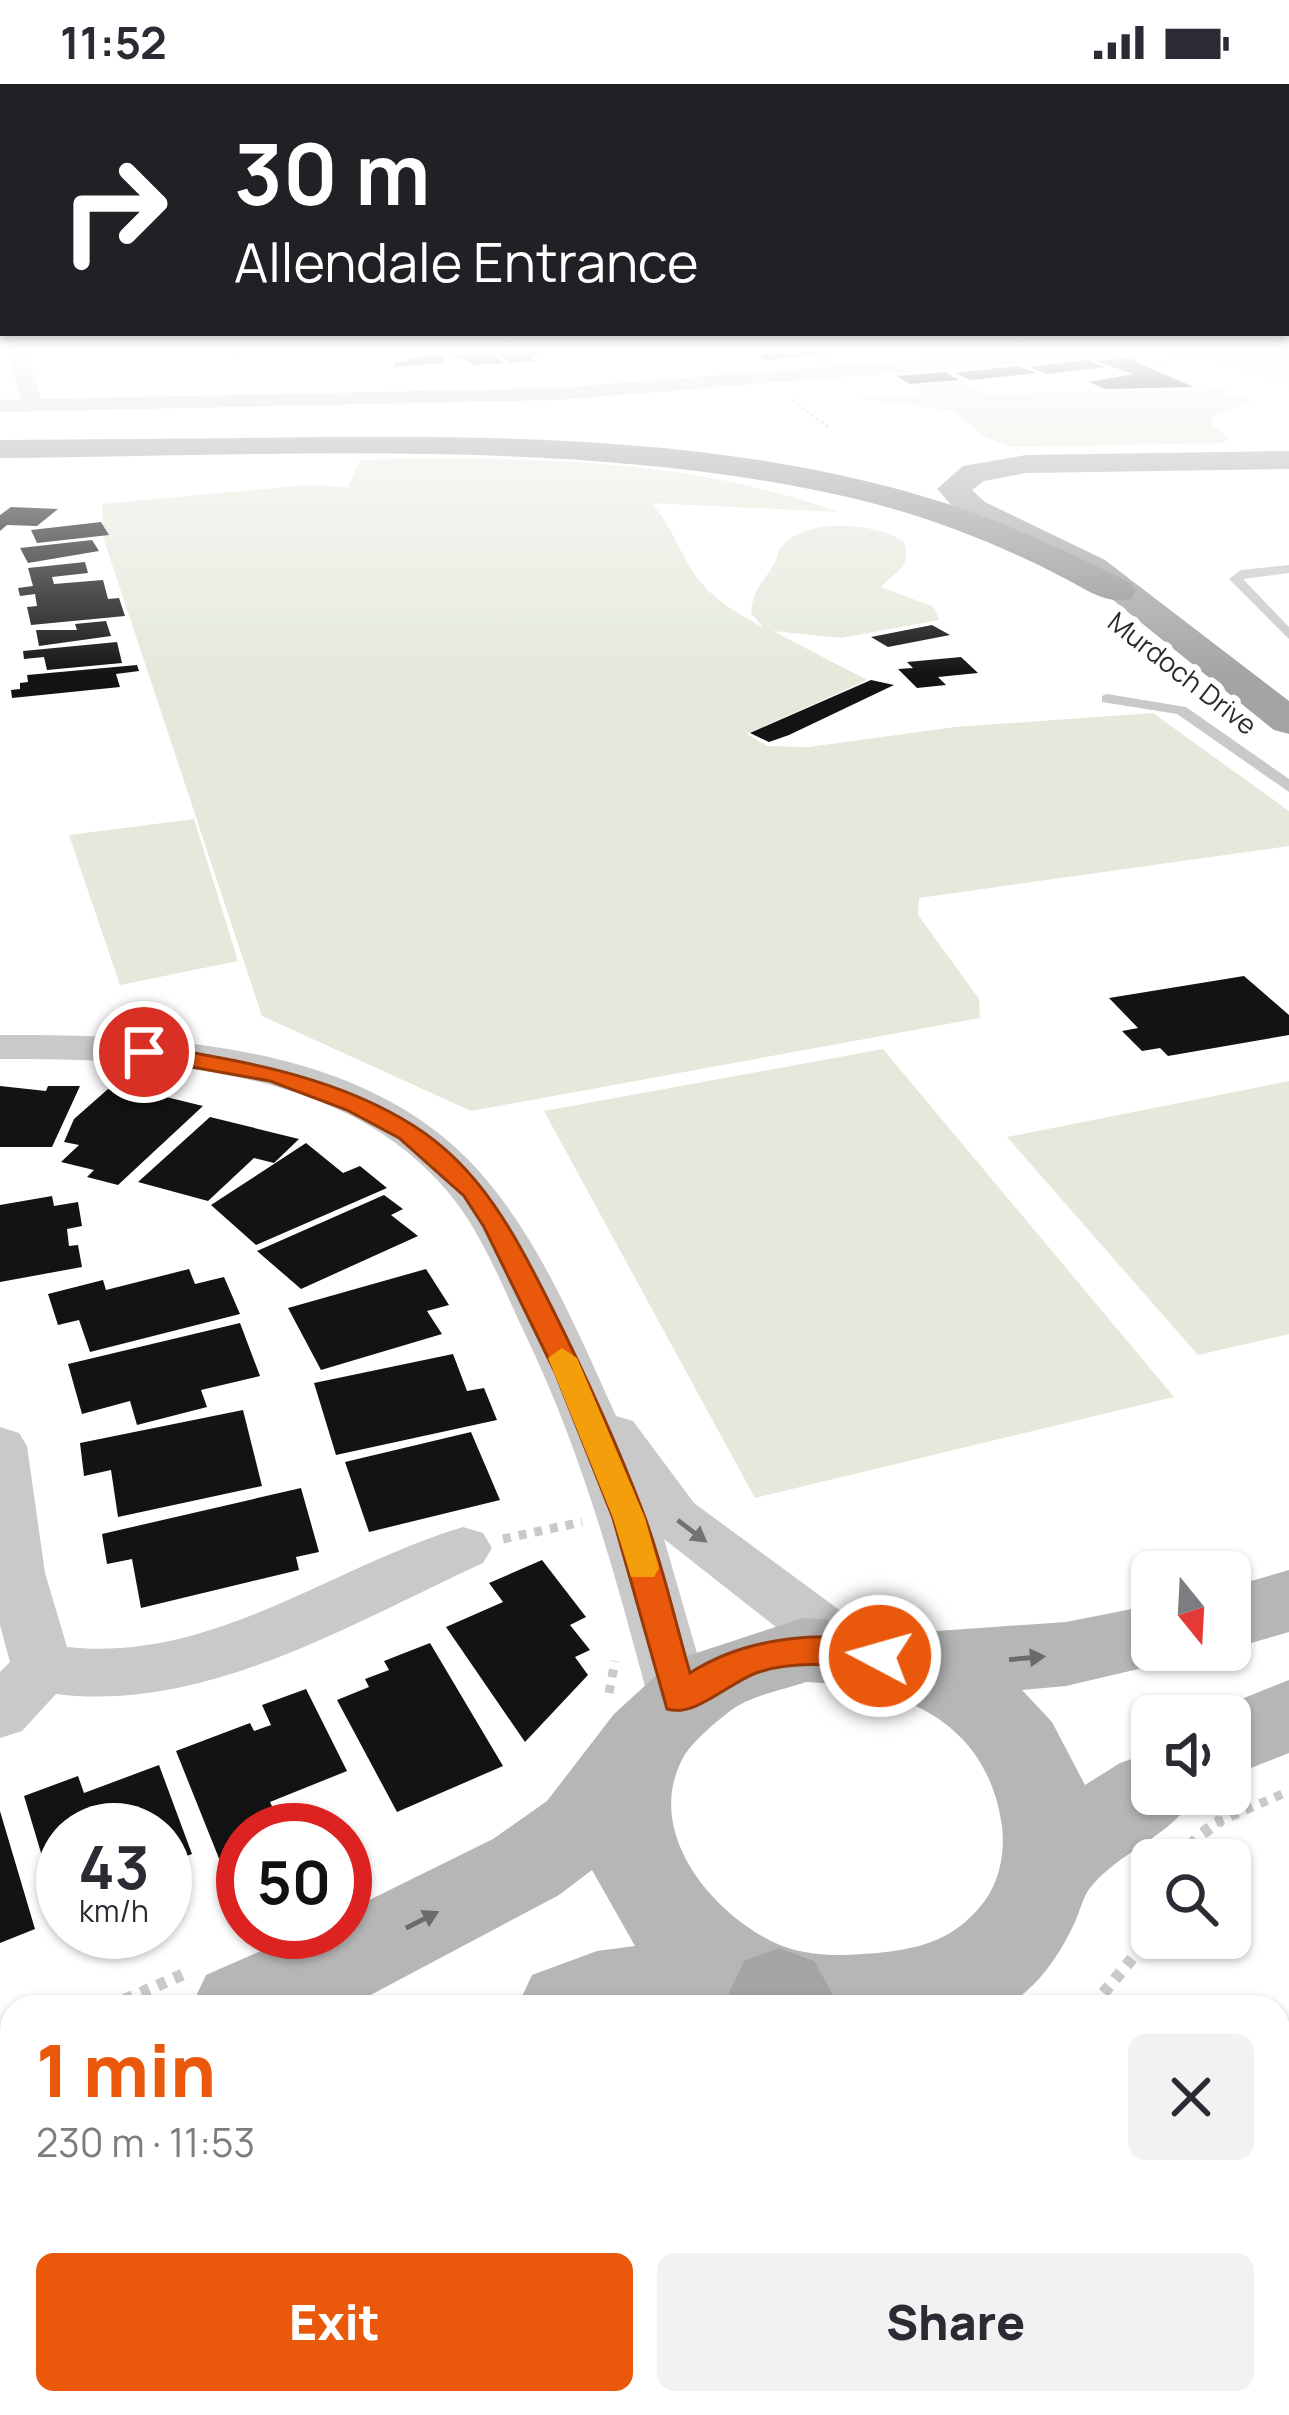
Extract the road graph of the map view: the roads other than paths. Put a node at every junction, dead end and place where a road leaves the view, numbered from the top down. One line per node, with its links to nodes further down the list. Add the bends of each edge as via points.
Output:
1 (550, 459): 5 (highway, via 693,470 824,493 992,546)
2 (644, 459): 6 (highway, via 817,481 933,510)
3 (1289, 460): 6 (main road, Murdoch Drive, via 1026,464 956,483 962,502 1094,567)
4 (1289, 568): 7 (lane, via 1236,579)
5 (1076, 591): 10 (main road, Murdoch Drive)
6 (1118, 591): 9 (main road, Murdoch Drive)
7 (1289, 635)
8 (1107, 699): 11 (lane, via 1198,718)
9 (1289, 722)
10 (1289, 758)
11 (1289, 787)
12 (0, 1047): 13 (street, via 221,1062 321,1090 394,1124 474,1191)
13 (569, 1372): 19 (street, one-way to 19, via 674,1517); 21 (street, via 629,1518)
14 (0, 1446): 20 (street, via 16,1573)
15 (463, 1548): 20 (street, via 181,1661 118,1674)
16 (1289, 1601): 17 (main road)
17 (1251, 1612)
18 (1131, 1640): 19 (main road, one-way to 18, via 1066,1654)
19 (880, 1658): 21 (main road, via 803,1650 757,1658); 26 (main road, via 952,1684 1019,1744 1051,1824)
20 (42, 1668): 22 (street)
21 (635, 1703): 27 (main road, via 628,1847 648,1897 685,1941); 28 (main road, one-way to 21, via 526,1867 580,1828)
22 (0, 1713)
23 (1289, 1714): 24 (main road)
24 (1251, 1731)
25 (1131, 1803): 26 (main road)
26 (1050, 1866): 30 (main road, via 1017,1934 981,1967)
27 (768, 1992): 29 (main road)
28 (268, 1995)
29 (640, 1995)
30 (911, 1995)

